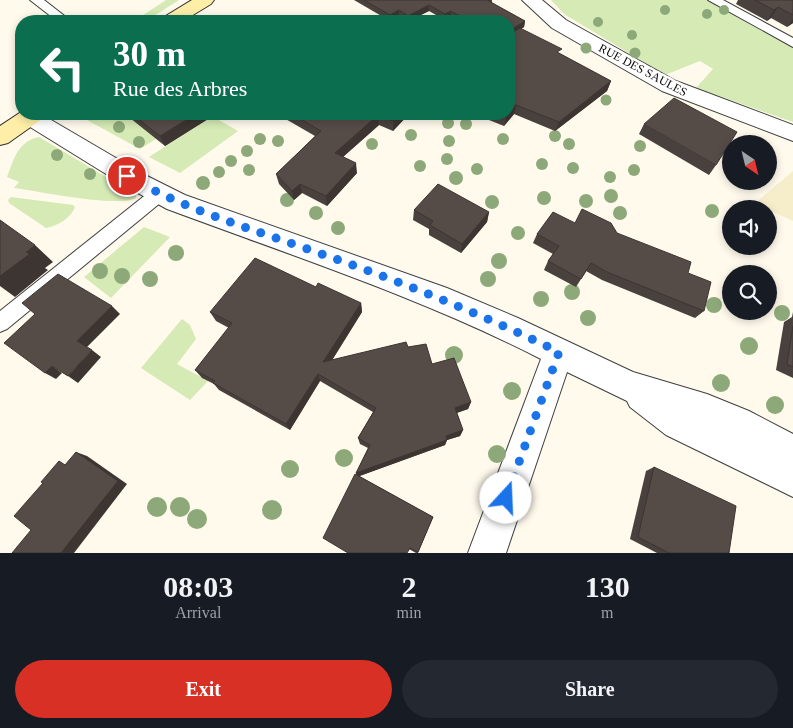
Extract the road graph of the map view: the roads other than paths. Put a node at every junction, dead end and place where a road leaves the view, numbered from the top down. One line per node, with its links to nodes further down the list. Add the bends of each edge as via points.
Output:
1 (36, 0): 5 (lane)
2 (530, 0): 10 (street, RUE DES SAULES, via 559,24 669,86)
3 (714, 0): 7 (lane)
4 (198, 3): 6 (main road)
5 (57, 15)
6 (180, 15)
7 (793, 42)
8 (25, 120): 11 (main road)
9 (40, 120): 12 (street)
10 (793, 132)
11 (0, 137)
12 (159, 194): 13 (lane); 14 (street, via 224,221 437,297)
13 (0, 324)
14 (559, 352): 15 (street); 18 (street)
15 (628, 386): 16 (street, via 706,410); 17 (street, via 678,423)
16 (793, 452)
17 (793, 480)
18 (487, 553)

